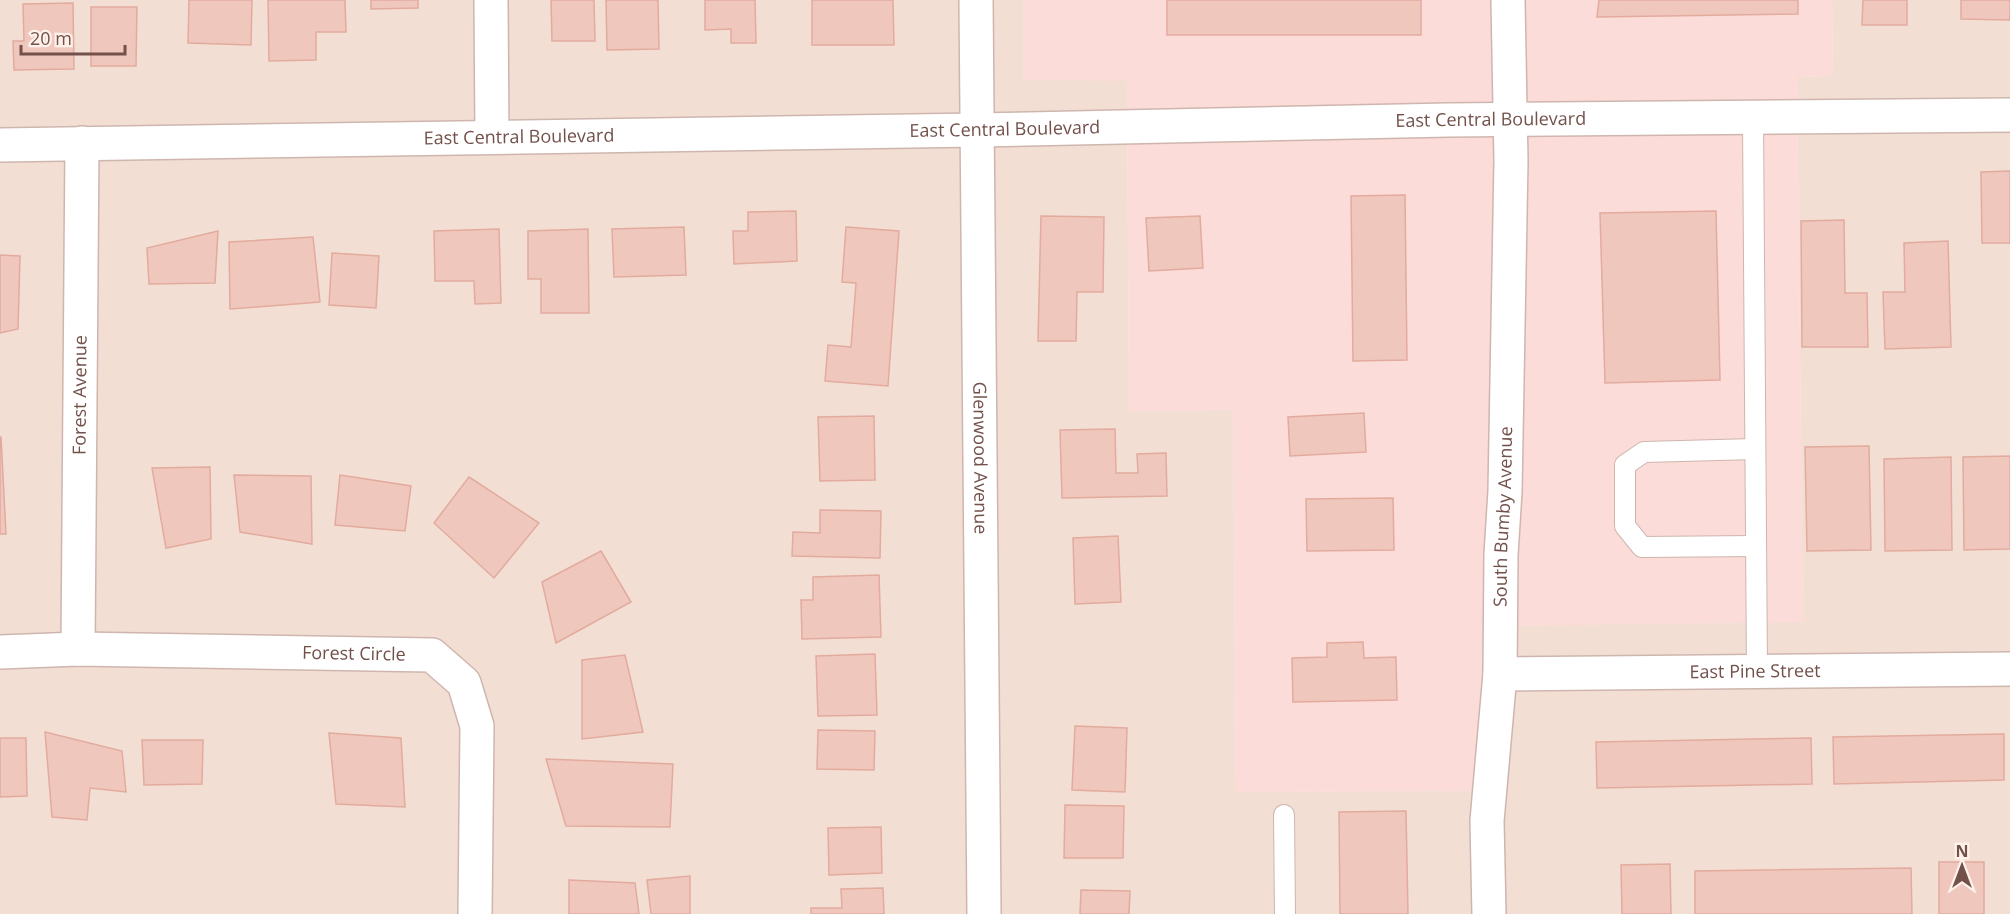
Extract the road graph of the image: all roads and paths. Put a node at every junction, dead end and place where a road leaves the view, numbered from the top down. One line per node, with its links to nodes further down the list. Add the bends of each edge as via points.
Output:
1 (491, 0): 8 (street)
2 (976, 0): 7 (street, Glenwood Avenue)
3 (1508, 0): 6 (street, South Bumby Avenue)
4 (2010, 115): 5 (street, East Central Boulevard)
5 (1753, 118): 6 (street, East Central Boulevard); 11 (lane)
6 (1511, 120): 7 (street, East Central Boulevard); 17 (street, South Bumby Avenue)
7 (977, 130): 8 (street, East Central Boulevard); 20 (street, Glenwood Avenue)
8 (492, 137): 9 (street, East Central Boulevard)
9 (82, 142): 10 (street, East Central Boulevard); 13 (street, Forest Avenue)
10 (0, 145)
11 (1755, 450): 12 (lane); 12 (lane, via 1644,452 1625,465 1625,525 1642,547)
12 (1756, 546): 16 (lane)
13 (78, 649): 14 (street, Forest Circle); 19 (street, Forest Circle, via 432,655 464,683 477,726)
14 (0, 652)
15 (2010, 669): 16 (street, East Pine Street)
16 (1757, 672): 17 (street, East Pine Street)
17 (1500, 674): 22 (street, South Bumby Avenue, via 1487,821)
18 (1284, 815): 21 (lane)
19 (475, 914)
20 (984, 914)
21 (1285, 914)
22 (1489, 914)

